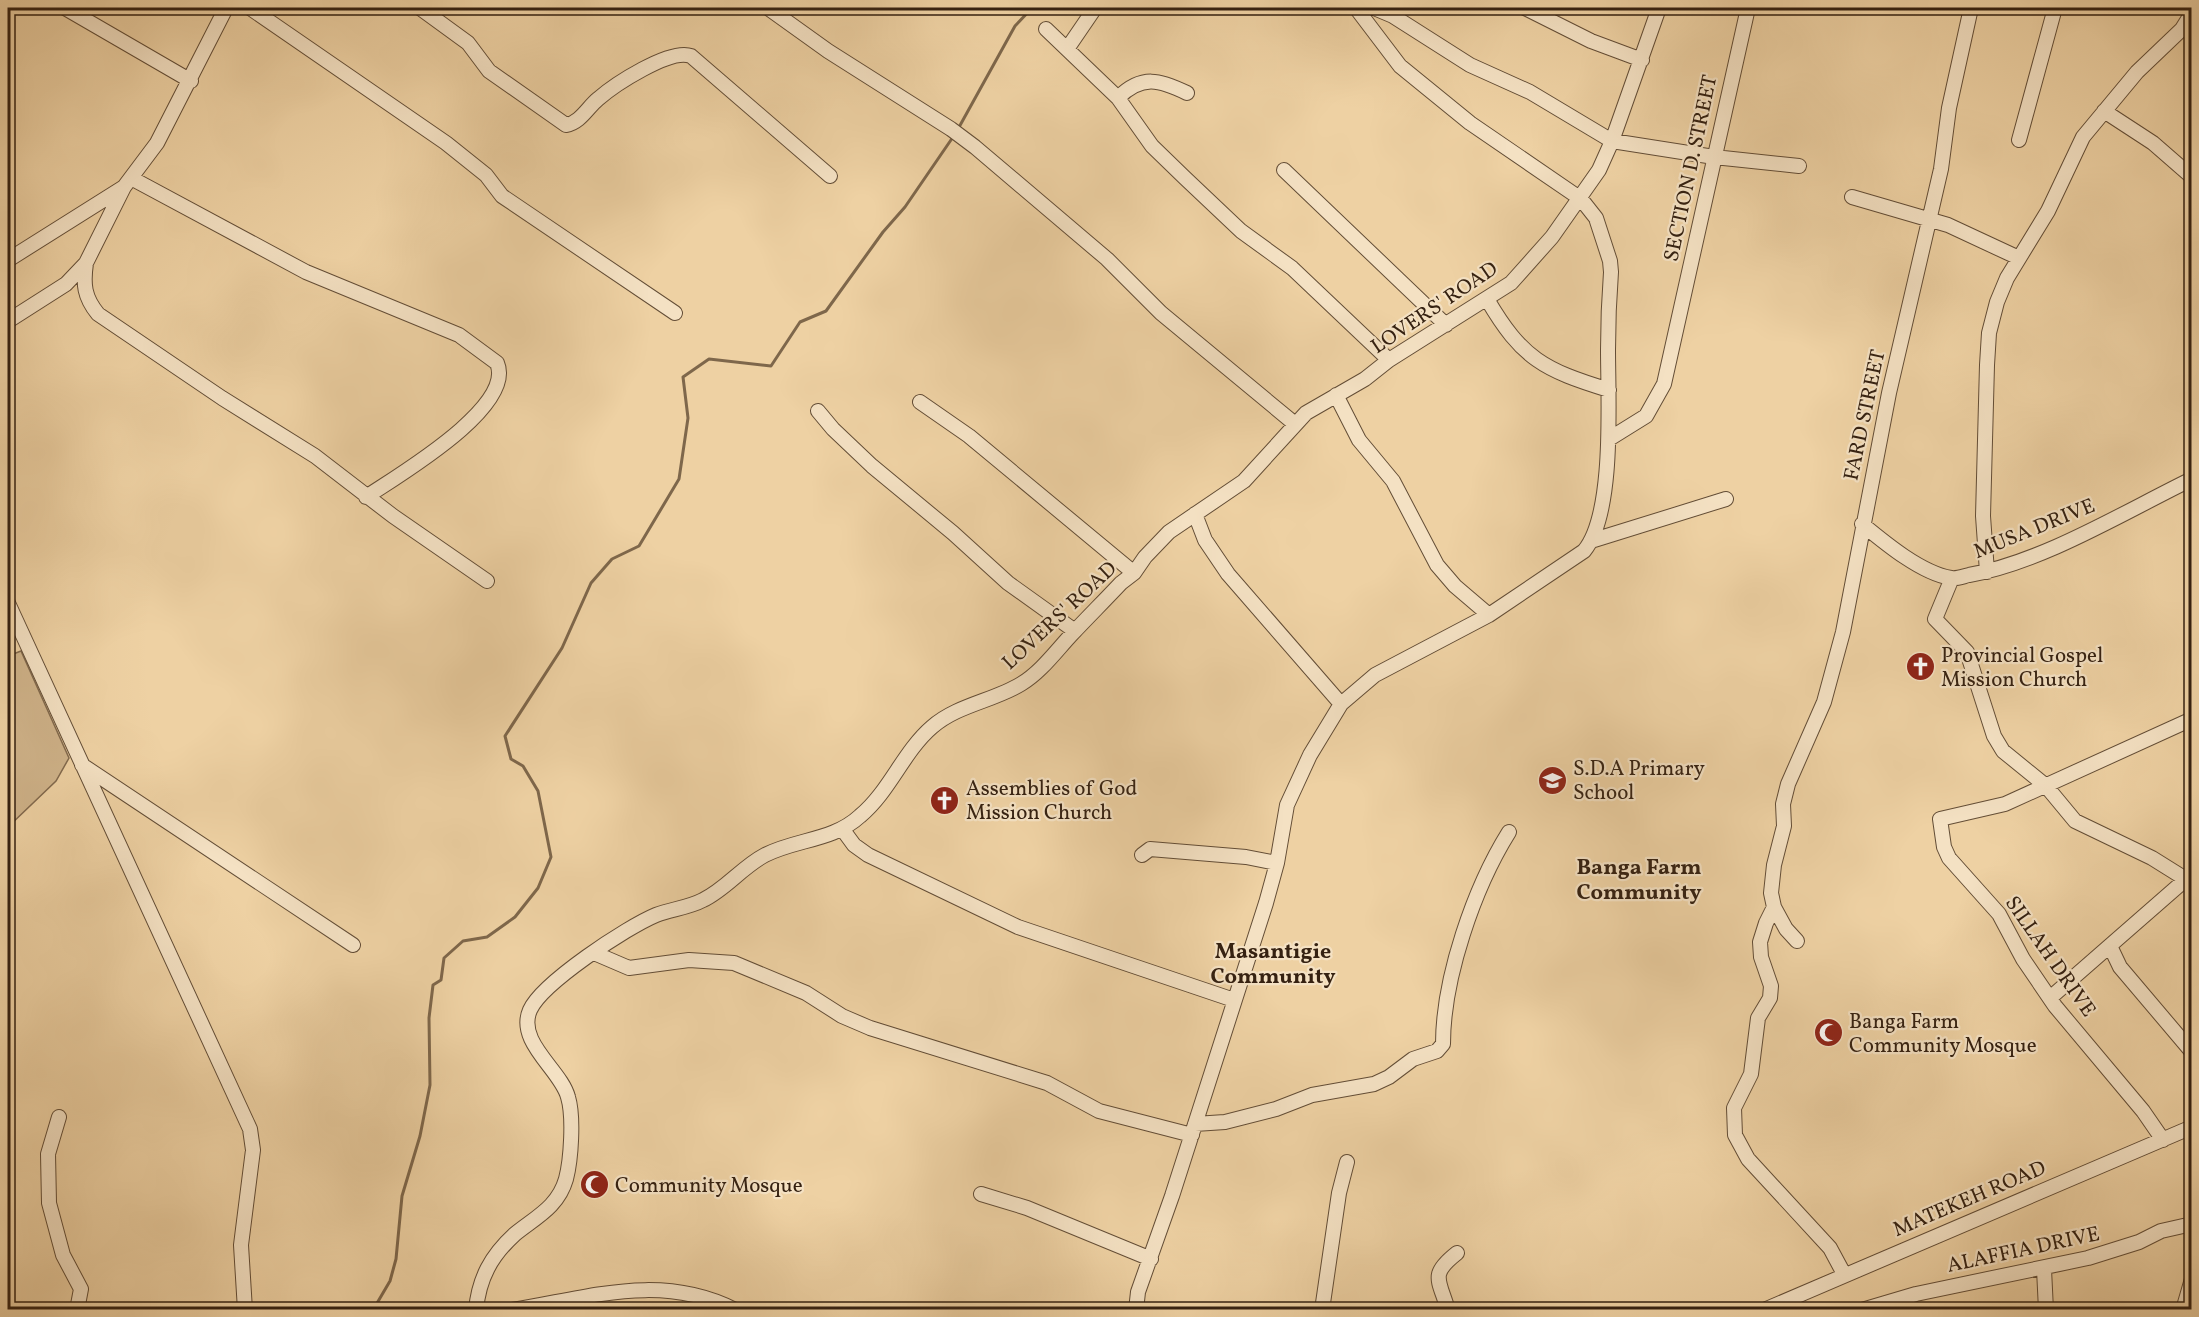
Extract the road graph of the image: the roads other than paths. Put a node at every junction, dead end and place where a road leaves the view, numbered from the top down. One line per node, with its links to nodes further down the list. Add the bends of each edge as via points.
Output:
1 (65, 8): 18 (street)
2 (226, 8): 18 (street)
3 (250, 8): 37 (street, via 446,143 486,175 502,196)
4 (420, 8): 27 (street, via 468,44 489,71 566,124 576,121 606,92 637,73 674,56 691,56)
5 (768, 8): 45 (street, via 975,147 1107,259 1161,313)
6 (1095, 8): 16 (street)
7 (1356, 8): 31 (street, via 1400,66 1470,123)
8 (1374, 8): 23 (street)
9 (1525, 8): 17 (street, via 1591,41)
10 (1659, 8): 17 (street, LOVERS' ROAD)
11 (1748, 8): 24 (street, SECTION D. STREET)
12 (1971, 8): 32 (street, FARD STREET)
13 (2055, 8): 22 (street)
14 (2192, 13): 21 (street, via 2182,29)
15 (1046, 29): 16 (street)
16 (1067, 49): 20 (street)
17 (1642, 60): 23 (street, LOVERS' ROAD)
18 (191, 81): 29 (street, via 157,143)
19 (1187, 93): 20 (street, via 1161,81 1130,86)
20 (1118, 98): 40 (street, via 1152,146 1185,178 1241,231 1292,268)
21 (2104, 111): 28 (street, via 2153,143); 33 (street, via 2083,137 2048,211)
22 (2019, 140)
23 (1612, 141): 24 (street); 31 (street, LOVERS' ROAD)
24 (1714, 157): 25 (street); 46 (street, SECTION D. STREET, via 1664,384 1646,416)
25 (1799, 166)
26 (1284, 171): 39 (street)
27 (830, 176)
28 (2192, 177)
29 (128, 183): 34 (street); 35 (street); 48 (street, via 306,272 459,335 497,363 500,376 493,392 458,434)
30 (1852, 197): 32 (street)
31 (1581, 199): 36 (street, LOVERS' ROAD, via 1518,275); 41 (street, via 1596,218 1610,261)
32 (1930, 218): 33 (street); 51 (street, FARD STREET, via 1888,393)
33 (2019, 258): 53 (street, via 1997,302 1989,333 1983,516)
34 (8, 260)
35 (86, 262): 38 (street, via 66,284); 48 (street, via 84,289 98,314 315,456)
36 (1487, 299): 39 (street, LOVERS' ROAD); 41 (street, via 1510,336 1545,368)
37 (675, 313)
38 (8, 321)
39 (1446, 325): 40 (street, LOVERS' ROAD)
40 (1389, 360): 42 (street, LOVERS' ROAD)
41 (1609, 390): 46 (street)
42 (1336, 395): 45 (street, LOVERS' ROAD); 58 (street, via 1359,440 1393,481 1437,565)
43 (920, 402): 54 (street, via 978,443)
44 (818, 411): 59 (street, via 872,466 1008,583)
45 (1295, 424): 50 (street, LOVERS' ROAD, via 1244,481)
46 (1608, 439): 52 (street)
47 (2192, 479): 53 (street, MUSA DRIVE, via 2048,549)
48 (366, 497): 56 (street)
49 (1725, 499): 52 (street)
50 (1195, 514): 54 (street, LOVERS' ROAD, via 1161,539); 60 (street, via 1205,540 1228,574)
51 (1862, 524): 55 (street, MUSA DRIVE, via 1889,547); 69 (street, FARD STREET, via 1833,672 1783,804 1784,826 1770,893)
52 (1594, 540): 58 (street, via 1584,551)
53 (1987, 572): 55 (street, MUSA DRIVE)
54 (1134, 573): 59 (street, LOVERS' ROAD)
55 (1952, 578): 63 (street, via 1935,619 1966,652 2002,751)
56 (488, 581)
57 (8, 603): 62 (street)
58 (1489, 615): 60 (street, via 1375,675)
59 (1075, 631): 64 (street, LOVERS' ROAD, via 1022,684 934,725 876,800)
60 (1341, 704): 67 (street, via 1310,755 1287,806)
61 (2192, 719): 63 (street)
62 (82, 765): 71 (street); 91 (street, via 254,1139 241,1245)
63 (2046, 786): 68 (street, via 2074,821); 74 (street, SILLAH DRIVE, via 2005,804 1940,819 1949,858 1999,914)
64 (843, 830): 73 (street, LOVERS' ROAD, via 766,855 703,900 632,927); 75 (street, via 868,855 1018,927)
65 (1509, 832): 79 (street, via 1469,918 1444,1013 1443,1044 1437,1051 1413,1059 1374,1084 1312,1095 1275,1109)
66 (1142, 855): 67 (street, via 1150,849)
67 (1277, 863): 75 (street)
68 (2189, 880): 72 (street)
69 (1774, 907): 70 (street); 87 (street, via 1760,942 1771,986 1770,998 1758,1018 1751,1074 1734,1108 1735,1135 1754,1166 1830,1248)
70 (1797, 941)
71 (353, 945)
72 (2110, 946): 74 (street); 76 (street, via 2120,967)
73 (594, 953): 79 (street, via 629,968 689,960 734,963 806,993 870,1028 1047,1083 1100,1111); 92 (street, LOVERS' ROAD, via 538,997 529,1012 532,1041 568,1098 566,1180 552,1206 515,1235 484,1271)
74 (2050, 998): 80 (street, SILLAH DRIVE)
75 (1234, 1000): 79 (street)
76 (2192, 1052)
77 (59, 1117): 90 (street, via 48,1154 49,1203 63,1255 81,1289)
78 (2192, 1127): 80 (street, MATEKEH ROAD)
79 (1193, 1129): 85 (street)
80 (2163, 1140): 87 (street, MATEKEH ROAD)
81 (1347, 1162): 96 (street)
82 (981, 1194): 85 (street, via 1027,1208)
83 (2192, 1224): 86 (street, ALAFFIA DRIVE)
84 (1457, 1252): 97 (street, via 1440,1266 1437,1279)
85 (1150, 1259): 95 (street)
86 (2044, 1269): 89 (street, ALAFFIA DRIVE, via 1925,1292); 100 (street)
87 (1844, 1274): 98 (street, MATEKEH ROAD)
88 (2192, 1279): 101 (street)
89 (1883, 1307): 99 (street, ALAFFIA DRIVE)
90 (78, 1310)
91 (245, 1310)
92 (476, 1310)
93 (512, 1310): 94 (street, via 607,1292 658,1289 699,1295)
94 (735, 1310)
95 (1136, 1310)
96 (1322, 1310)
97 (1449, 1310)
98 (1764, 1310)
99 (1862, 1310)
100 (2046, 1310)
101 (2183, 1310)

